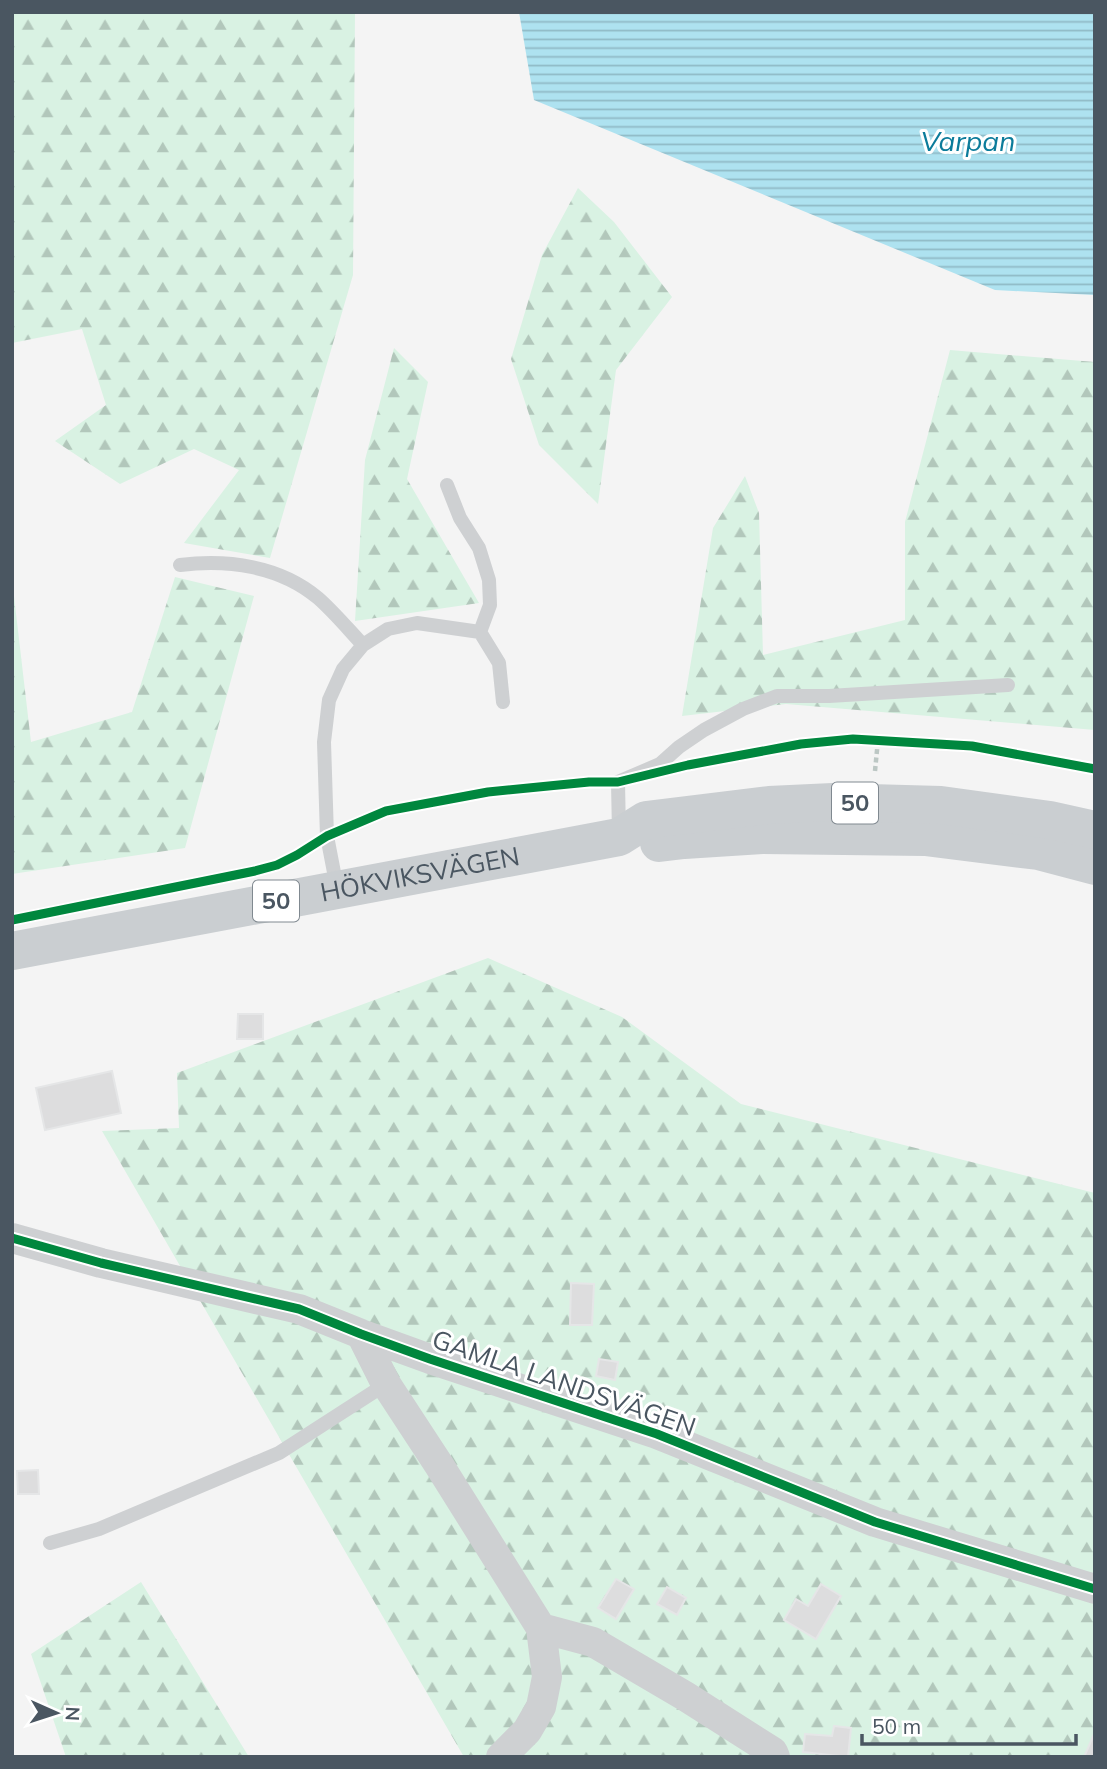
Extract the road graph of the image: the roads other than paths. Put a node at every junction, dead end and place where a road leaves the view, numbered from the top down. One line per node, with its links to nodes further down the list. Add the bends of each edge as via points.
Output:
1 (447, 485): 3 (lane, via 460,519 479,548 489,580 490,605)
2 (180, 565): 4 (lane, via 246,565 296,582)
3 (480, 632): 4 (lane, via 417,623 388,629); 6 (lane, via 499,663)
4 (363, 645): 10 (lane, via 343,669 327,710 327,836)
5 (1007, 685): 8 (lane, via 777,696 743,709 679,747 660,764 618,782)
6 (503, 702)
7 (1095, 830): 8 (main road, HÖKVIKSVÄGEN / 50, via 941,805 833,802 646,820)
8 (620, 836): 9 (main road, HÖKVIKSVÄGEN / 50, via 651,844 762,835 925,837 1038,851); 10 (main road, HÖKVIKSVÄGEN / 50)
9 (1095, 866)
10 (337, 889): 11 (main road, HÖKVIKSVÄGEN / 50)
11 (12, 951)
12 (12, 1238): 13 (street, GAMLA LANDSVÄGEN, via 299,1309)
13 (360, 1334): 14 (street); 16 (street, GAMLA LANDSVÄGEN, via 657,1434 875,1522)
14 (386, 1384): 15 (lane, via 279,1453 99,1529); 17 (street)
15 (50, 1543)
16 (1095, 1589)
17 (541, 1628): 18 (street, via 547,1677 541,1707 527,1731); 19 (street, via 593,1642)
18 (500, 1757)
19 (775, 1757)

